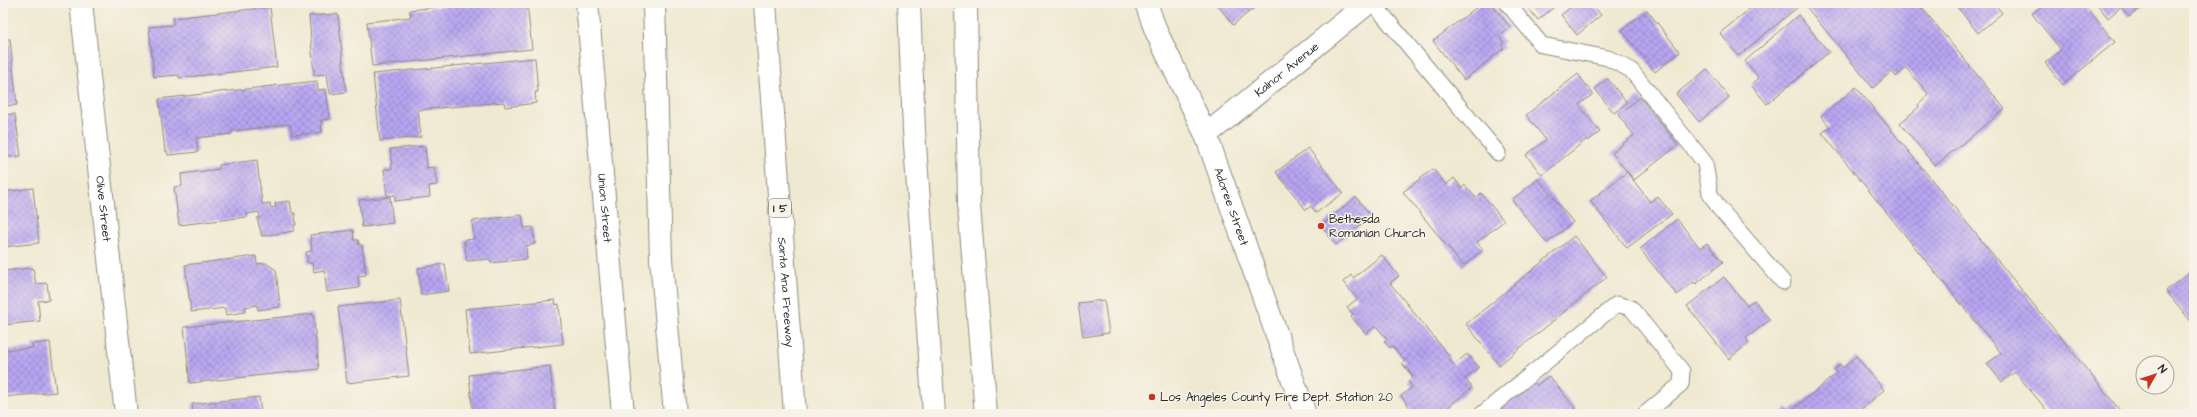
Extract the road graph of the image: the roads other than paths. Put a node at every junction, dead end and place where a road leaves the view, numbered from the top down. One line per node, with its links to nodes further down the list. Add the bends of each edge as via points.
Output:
1 (81, 3): 14 (main road, Olive Street)
2 (587, 3): 15 (main road, Union Street)
3 (654, 3): 16 (main road, via 661,259)
4 (765, 3): 17 (main road, Santa Ana Freeway / I 5)
5 (908, 3): 18 (main road, via 914,130)
6 (966, 3): 19 (main road, via 969,206)
7 (1146, 3): 11 (main road, Adoree Street, via 1156,31)
8 (1368, 3): 11 (main road, Kalnor Avenue)
9 (1373, 3): 12 (lane)
10 (1507, 3): 13 (lane, via 1542,45 1608,58 1631,70 1705,163 1710,194 1720,208)
11 (1206, 135): 20 (main road, Adoree Street)
12 (1498, 153)
13 (1783, 282)
14 (126, 414)
15 (623, 414)
16 (675, 414)
17 (795, 414)
18 (934, 414)
19 (986, 414)
20 (1305, 414)
21 (1482, 414): 22 (lane, via 1617,304 1631,308 1682,371 1681,384)
22 (1645, 414)

